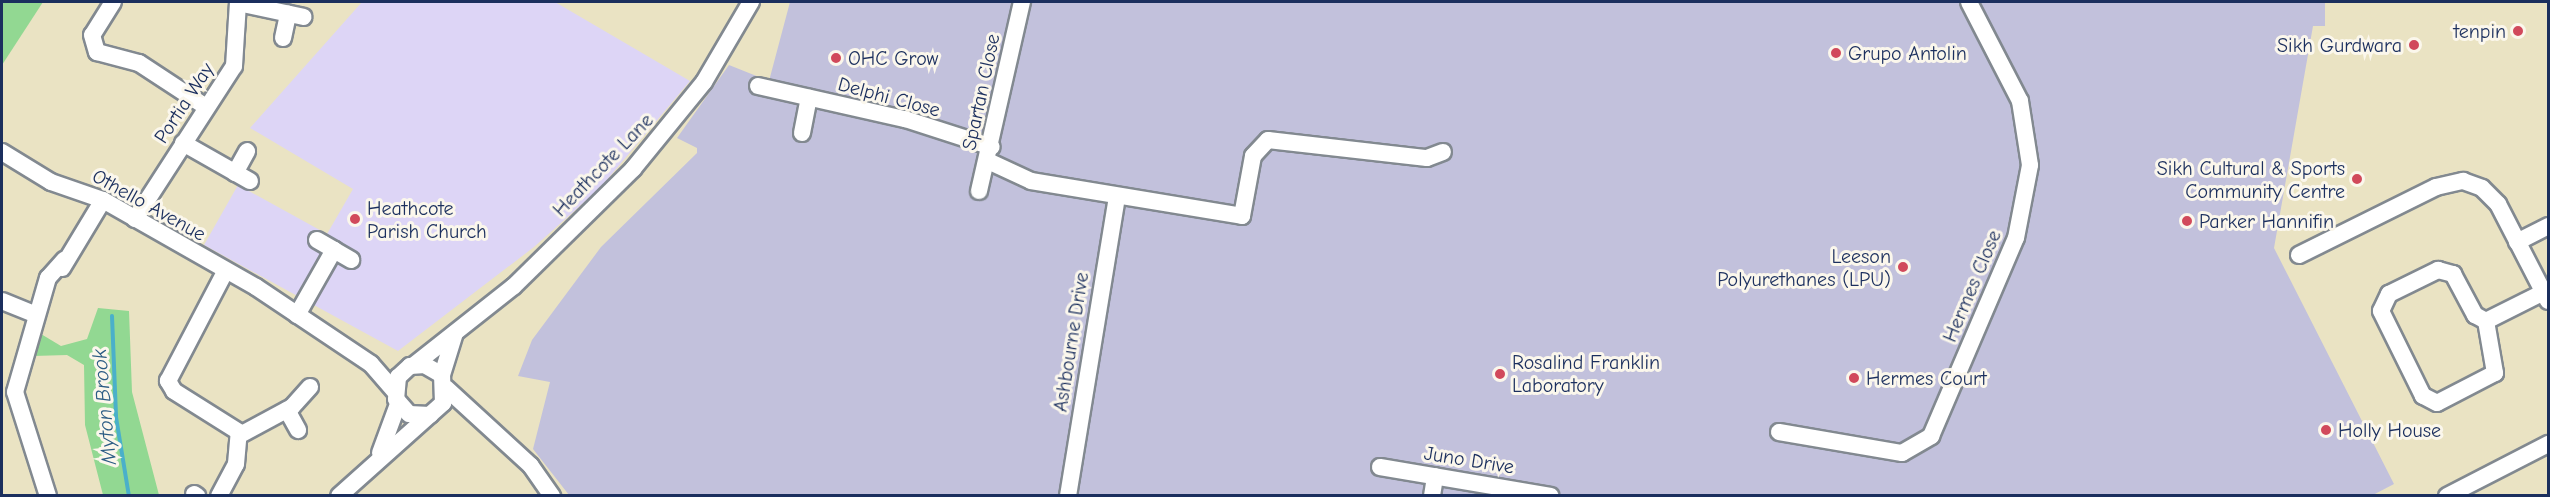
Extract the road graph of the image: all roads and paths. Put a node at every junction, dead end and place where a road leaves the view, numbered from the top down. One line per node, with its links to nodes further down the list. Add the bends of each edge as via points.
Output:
1 (113, 2): 9 (street, via 91,39 97,52 139,63)
2 (238, 2): 6 (street, via 296,15); 9 (street, Portia Way, via 233,26 235,61)
3 (751, 2): 32 (street, Heathcote Lane, via 704,82 657,142 521,280)
4 (1022, 2): 15 (street, Spartan Close)
5 (1969, 2): 43 (street, Hermes Close, via 2020,101 2030,165 2016,238 1931,436 1902,453)
6 (283, 38)
7 (758, 86): 8 (street, Delphi Close)
8 (809, 98): 10 (street, Delphi Close); 15 (street, Delphi Close, via 905,119)
9 (206, 107): 11 (street, Portia Way)
10 (802, 133)
11 (183, 143): 12 (street, via 243,177); 19 (street, Portia Way)
12 (247, 151)
13 (2, 152): 18 (street, Othello Avenue, via 51,182)
14 (1443, 152): 17 (street, Delphi Close, via 1427,158 1274,138 1253,156 1242,216)
15 (990, 154): 16 (street, Spartan Close); 17 (street, Delphi Close, via 1031,182)
16 (979, 190)
17 (1117, 196): 53 (street, Ashbourne Drive)
18 (103, 200): 19 (street, Othello Avenue); 29 (street, via 43,292)
19 (135, 219): 26 (street, Othello Avenue)
20 (2548, 226): 22 (street)
21 (318, 240): 23 (street)
22 (2517, 242): 24 (street, via 2491,194 2454,181); 27 (street)
23 (334, 250): 25 (street); 30 (street)
24 (2299, 255)
25 (351, 260)
26 (225, 272): 30 (street, Othello Avenue, via 258,297); 44 (street, via 168,381 174,392)
27 (2546, 297): 31 (street)
28 (2, 301): 29 (street)
29 (34, 314): 38 (street)
30 (297, 315): 33 (street, Othello Avenue)
31 (2486, 321): 31 (street, via 2475,315 2453,274 2443,270 2389,294 2381,311 2423,396 2437,403 2495,372)
32 (456, 333): 34 (street, Heathcote Lane); 35 (street, Heathcote Lane)
33 (370, 364): 34 (street, Othello Avenue); 37 (street, Othello Avenue)
34 (409, 368): 35 (street); 37 (street, Heathcote Lane)
35 (444, 382): 40 (street, Heathcote Lane); 41 (street)
36 (310, 387): 39 (street)
37 (396, 397): 40 (street, via 409,414); 46 (street, Heathcote Lane, via 395,424)
38 (8, 399): 49 (street)
39 (287, 410): 42 (street); 44 (street)
40 (432, 414): 41 (street); 46 (street, Heathcote Lane)
41 (477, 420): 52 (street, via 519,455)
42 (298, 430)
43 (1779, 432)
44 (240, 435): 50 (street, via 236,464)
45 (2548, 444): 56 (street)
46 (379, 457): 51 (street, Heathcote Lane)
47 (1380, 467): 48 (street, Juno Drive)
48 (1435, 476): 54 (street); 55 (street, Juno Drive)
49 (48, 495)
50 (219, 495)
51 (339, 495)
52 (552, 495)
53 (1068, 495)
54 (1432, 495)
55 (1551, 495)
56 (2447, 495)

